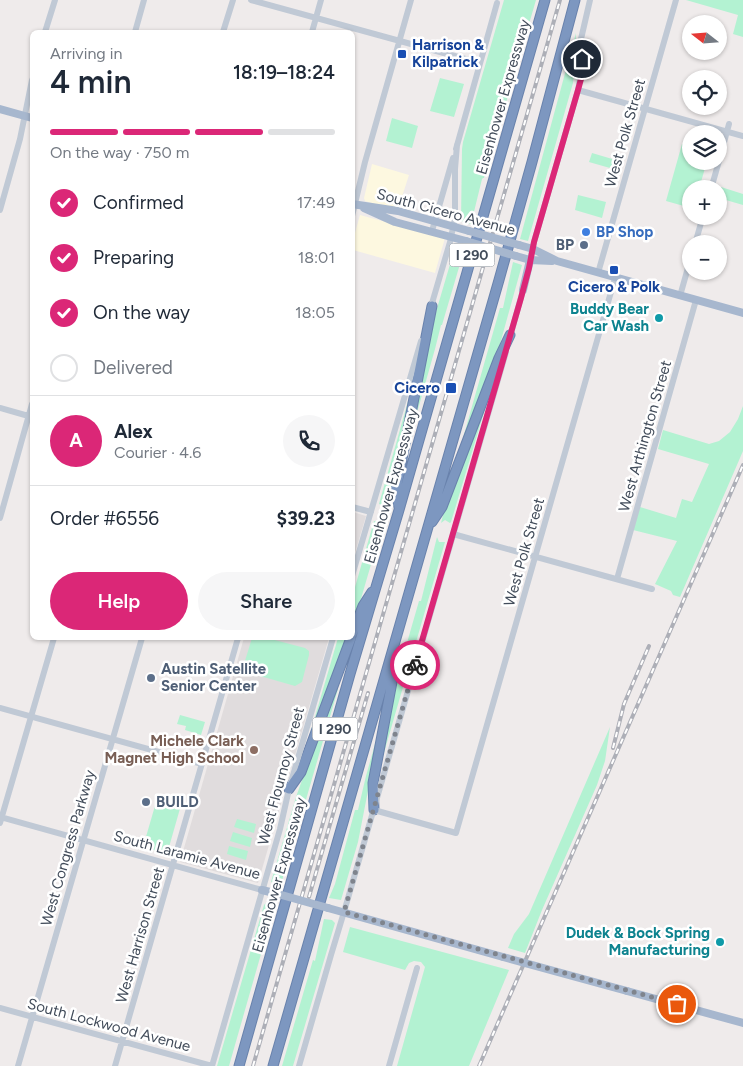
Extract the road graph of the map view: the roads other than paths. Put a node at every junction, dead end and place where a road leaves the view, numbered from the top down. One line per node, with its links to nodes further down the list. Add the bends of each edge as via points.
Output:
1 (55, 0): 13 (street)
2 (144, 0): 14 (street)
3 (233, 0): 15 (street)
4 (251, 0): 12 (street)
5 (321, 0): 12 (street)
6 (411, 0): 17 (street)
7 (545, 0): 52 (highway, Eisenhower Expressway / I 290)
8 (575, 0): 55 (highway, I 290, via 522,198)
9 (590, 0): 19 (street, via 581,39 582,69)
10 (676, 0): 21 (street, West Polk Street)
11 (497, 3): 18 (street)
12 (316, 18): 16 (street); 17 (street)
13 (46, 30)
14 (136, 30)
15 (225, 30)
16 (313, 30)
17 (399, 41): 18 (street); 28 (street)
18 (480, 63): 27 (street)
19 (578, 90): 21 (street); 36 (street)
20 (0, 109): 22 (main road)
21 (645, 109): 24 (street); 39 (street, West Polk Street)
22 (29, 117): 31 (street)
23 (729, 124): 25 (street)
24 (702, 125)
25 (727, 132): 26 (street)
26 (743, 136)
27 (457, 145): 32 (street); 33 (street)
28 (355, 200)
29 (355, 204): 32 (main road, South Cicero Avenue)
30 (355, 204): 34 (main road, South Cicero Avenue, via 395,222)
31 (0, 210)
32 (435, 221): 33 (main road, South Cicero Avenue); 34 (street)
33 (454, 227): 35 (street); 36 (main road, South Cicero Avenue, bridge)
34 (432, 231): 35 (main road, South Cicero Avenue)
35 (452, 236): 37 (main road, South Cicero Avenue, bridge); 45 (street)
36 (533, 249): 37 (street); 38 (main road, South Cicero Avenue)
37 (530, 260): 38 (main road, South Cicero Avenue); 42 (main road)
38 (556, 261): 39 (main road, South Cicero Avenue)
39 (598, 273): 40 (main road, South Cicero Avenue)
40 (615, 278): 43 (main road, South Cicero Avenue); 57 (street, West Polk Street)
41 (685, 280): 43 (street)
42 (523, 290): 47 (street)
43 (680, 296): 44 (main road, South Cicero Avenue)
44 (696, 300): 46 (main road, South Cicero Avenue); 59 (street, West Arthington Street)
45 (432, 306): 52 (highway, via 396,490); 53 (street)
46 (743, 313)
47 (510, 335): 55 (highway, via 442,507); 56 (street)
48 (0, 408): 49 (street)
49 (30, 416)
50 (30, 419): 54 (street)
51 (355, 507): 53 (street)
52 (399, 510): 60 (highway, Eisenhower Expressway / I 290)
53 (371, 512): 58 (street)
54 (0, 518)
55 (426, 530): 68 (highway, I 290)
56 (453, 534): 57 (street); 74 (street)
57 (535, 557): 59 (street); 74 (street, West Polk Street, via 456,833)
58 (355, 566)
59 (617, 579): 61 (street)
60 (378, 583): 62 (highway, via 363,606); 88 (highway, Eisenhower Expressway / I 290)
61 (652, 590)
62 (355, 628)
63 (53, 640): 70 (street)
64 (141, 640): 71 (street, West Congress Parkway)
65 (237, 640): 72 (street, West Harrison Street)
66 (332, 640): 73 (street, West Flournoy Street)
67 (350, 640): 73 (highway, via 301,772)
68 (390, 660): 74 (highway, via 392,682 373,784); 89 (highway, I 290)
69 (0, 708): 70 (street)
70 (31, 716): 71 (street); 75 (street)
71 (113, 739): 72 (street); 76 (street, West Congress Parkway)
72 (202, 764): 77 (street, West Harrison Street)
73 (289, 789): 78 (street, West Flournoy Street)
74 (374, 810): 79 (street)
75 (1, 819): 76 (street, South Laramie Avenue)
76 (84, 841): 77 (street, South Laramie Avenue); 82 (street, West Congress Parkway)
77 (173, 866): 78 (street, South Laramie Avenue); 84 (street, West Harrison Street)
78 (262, 890): 79 (main road, South Laramie Avenue, bridge); 87 (street, West Flournoy Street)
79 (344, 912): 83 (main road, South Laramie Avenue, bridge); 90 (street)
80 (417, 968): 91 (street)
81 (0, 1008): 82 (street, South Lockwood Avenue)
82 (32, 1017): 84 (street, South Lockwood Avenue); 85 (street, West Congress Parkway)
83 (743, 1022)
84 (122, 1042): 86 (street, West Harrison Street); 87 (street, South Lockwood Avenue)
85 (18, 1066)
86 (115, 1066)
87 (212, 1066)
88 (238, 1066)
89 (273, 1066)
90 (299, 1066)
91 (389, 1066)

